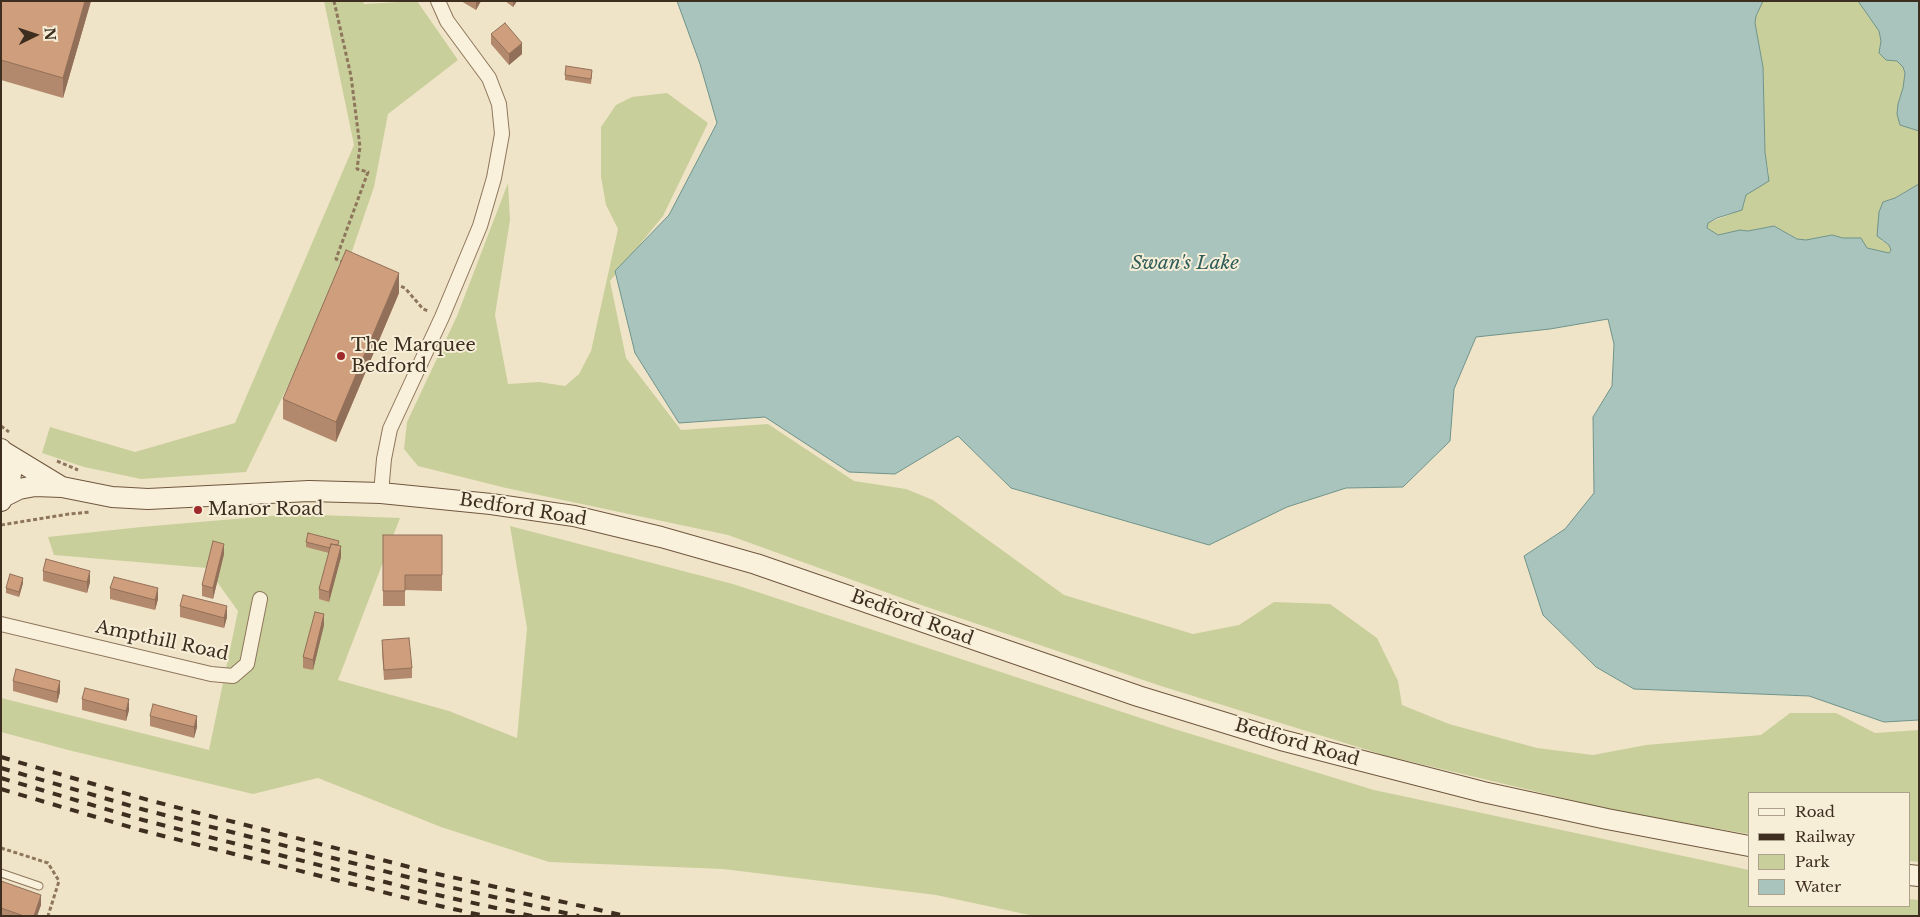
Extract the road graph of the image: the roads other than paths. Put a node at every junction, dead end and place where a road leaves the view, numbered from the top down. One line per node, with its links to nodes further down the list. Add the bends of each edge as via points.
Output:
1 (438, 1): 4 (street, via 447,21 489,78 499,104 502,134 480,226 390,429)
2 (6, 446): 3 (main road, Bedford Road); 5 (main road, via 11,474)
3 (62, 487): 4 (main road, Bedford Road, via 112,497 148,499 309,491); 5 (main road, Bedford Road, via 35,486)
4 (381, 493): 8 (main road, Bedford Road, via 564,515 661,537 756,564 1056,669 1281,740 1483,792)
5 (3, 499)
6 (260, 599): 7 (street, Ampthill Road, via 247,664 233,676 211,674)
7 (1, 624)
8 (1748, 846)
9 (1, 873): 10 (lane)
10 (39, 886)

